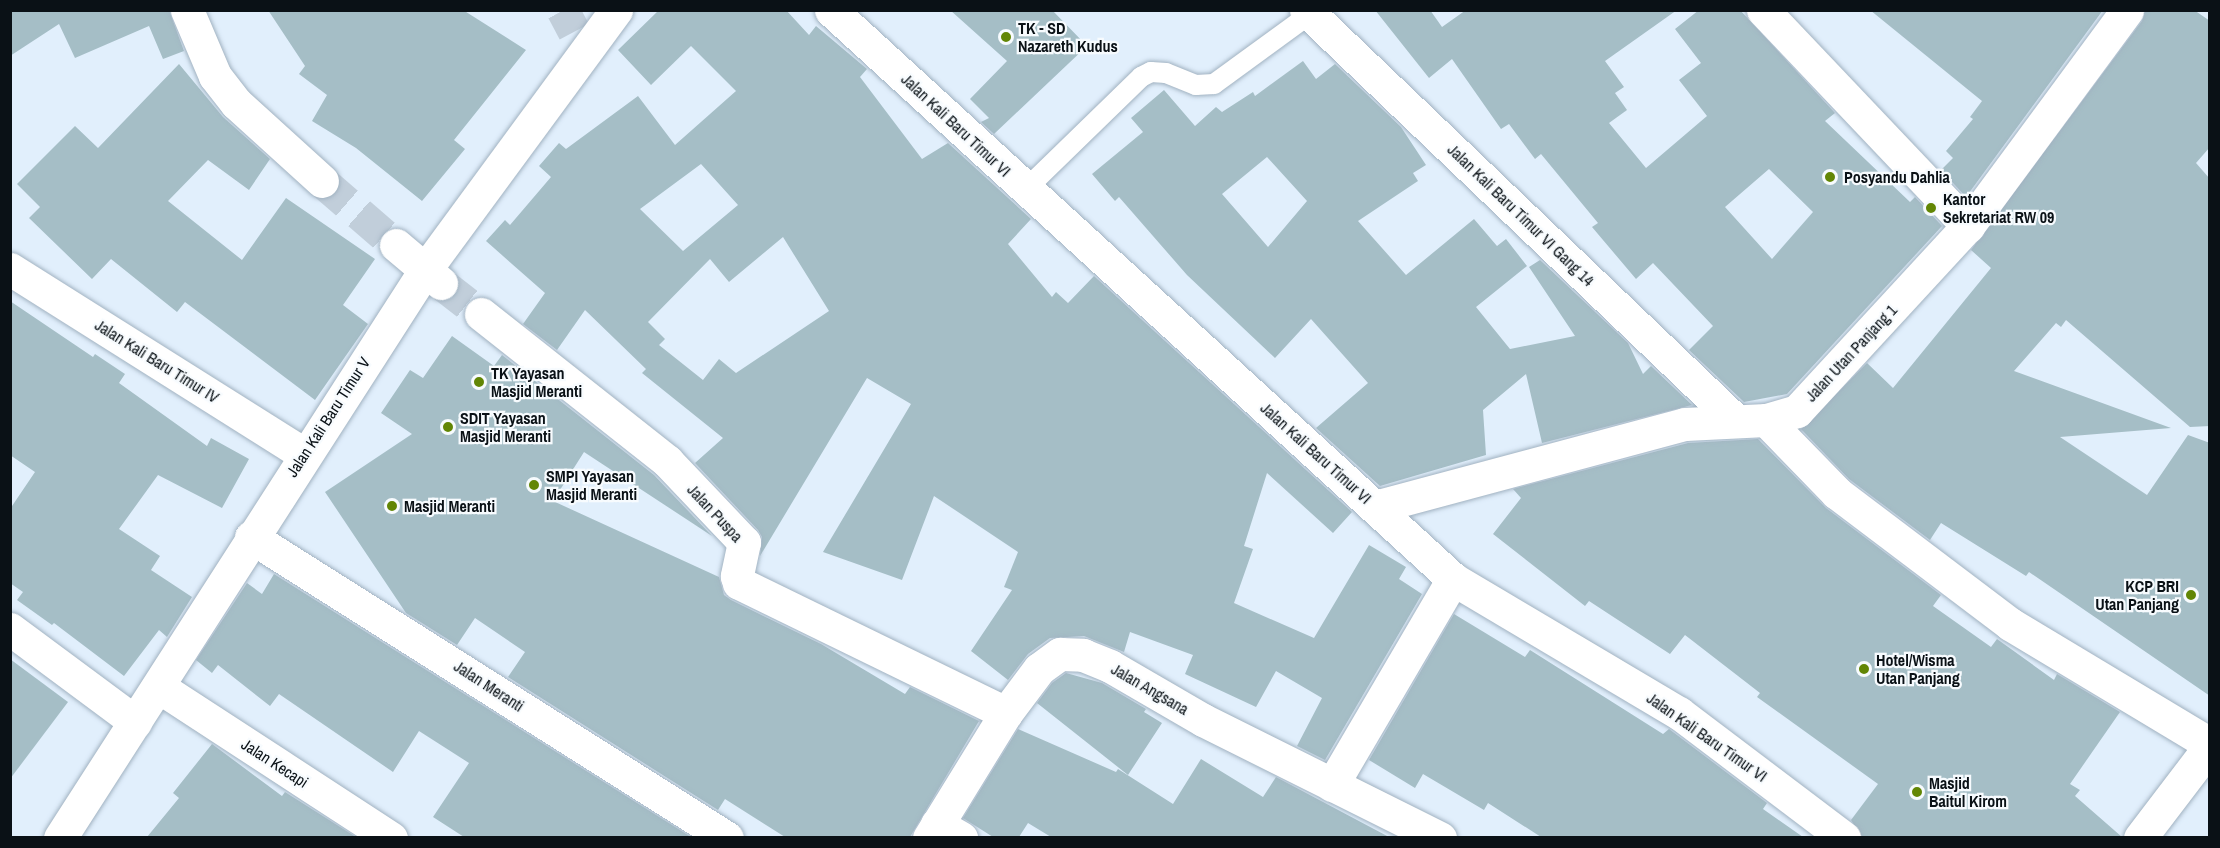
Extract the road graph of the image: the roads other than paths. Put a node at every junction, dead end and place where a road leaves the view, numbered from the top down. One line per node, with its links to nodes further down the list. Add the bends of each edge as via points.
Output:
1 (187, 10): 7 (street, via 215,76 236,103)
2 (616, 10): 12 (street, Jalan Kali Baru Timur V, via 581,42)
3 (831, 10): 8 (street, Jalan Kali Baru Timur VI)
4 (1763, 10): 9 (street)
5 (2127, 10): 9 (street, Jalan Utan Panjang 1)
6 (1308, 12): 8 (lane, via 1214,84 1196,85 1166,73 1151,72 1141,77); 14 (street, Jalan Kali Baru Timur VI Gang 14)
7 (322, 181)
8 (1026, 189): 16 (street, Jalan Kali Baru Timur VI)
9 (1968, 226): 14 (street, Jalan Utan Panjang 1, via 1797,411)
10 (396, 245): 12 (street)
11 (10, 269): 15 (street, Jalan Kali Baru Timur IV)
12 (433, 276): 15 (street, Jalan Kali Baru Timur V)
13 (481, 314): 21 (street, Jalan Puspa, via 667,461 744,542 739,583)
14 (1751, 420): 16 (street, Jalan Utan Panjang 1, via 1685,424); 23 (street, Jalan Kali Baru Timur VI Gang 14, via 1837,494 2010,624)
15 (304, 454): 17 (street, Jalan Kali Baru Timur V)
16 (1375, 507): 18 (street, Jalan Kali Baru Timur VI)
17 (251, 537): 20 (street, Jalan Kali Baru Timur V); 28 (street, Jalan Meranti)
18 (1453, 579): 24 (street); 30 (street, Jalan Kali Baru Timur VI, via 1679,713)
19 (10, 629): 22 (street)
20 (159, 687): 22 (street, Jalan Kali Baru Timur V); 27 (street, Jalan Kecapi)
21 (1006, 713): 24 (street, Jalan Angsana, via 1039,669 1060,654 1083,655); 25 (street, Jalan Angsana)
22 (135, 722): 26 (street, Jalan Kali Baru Timur V)
23 (2210, 745): 31 (street)
24 (1332, 785): 29 (street, Jalan Angsana)
25 (942, 833)
26 (60, 837)
27 (391, 837)
28 (726, 837)
29 (1440, 837)
30 (1844, 837)
31 (2140, 837)

